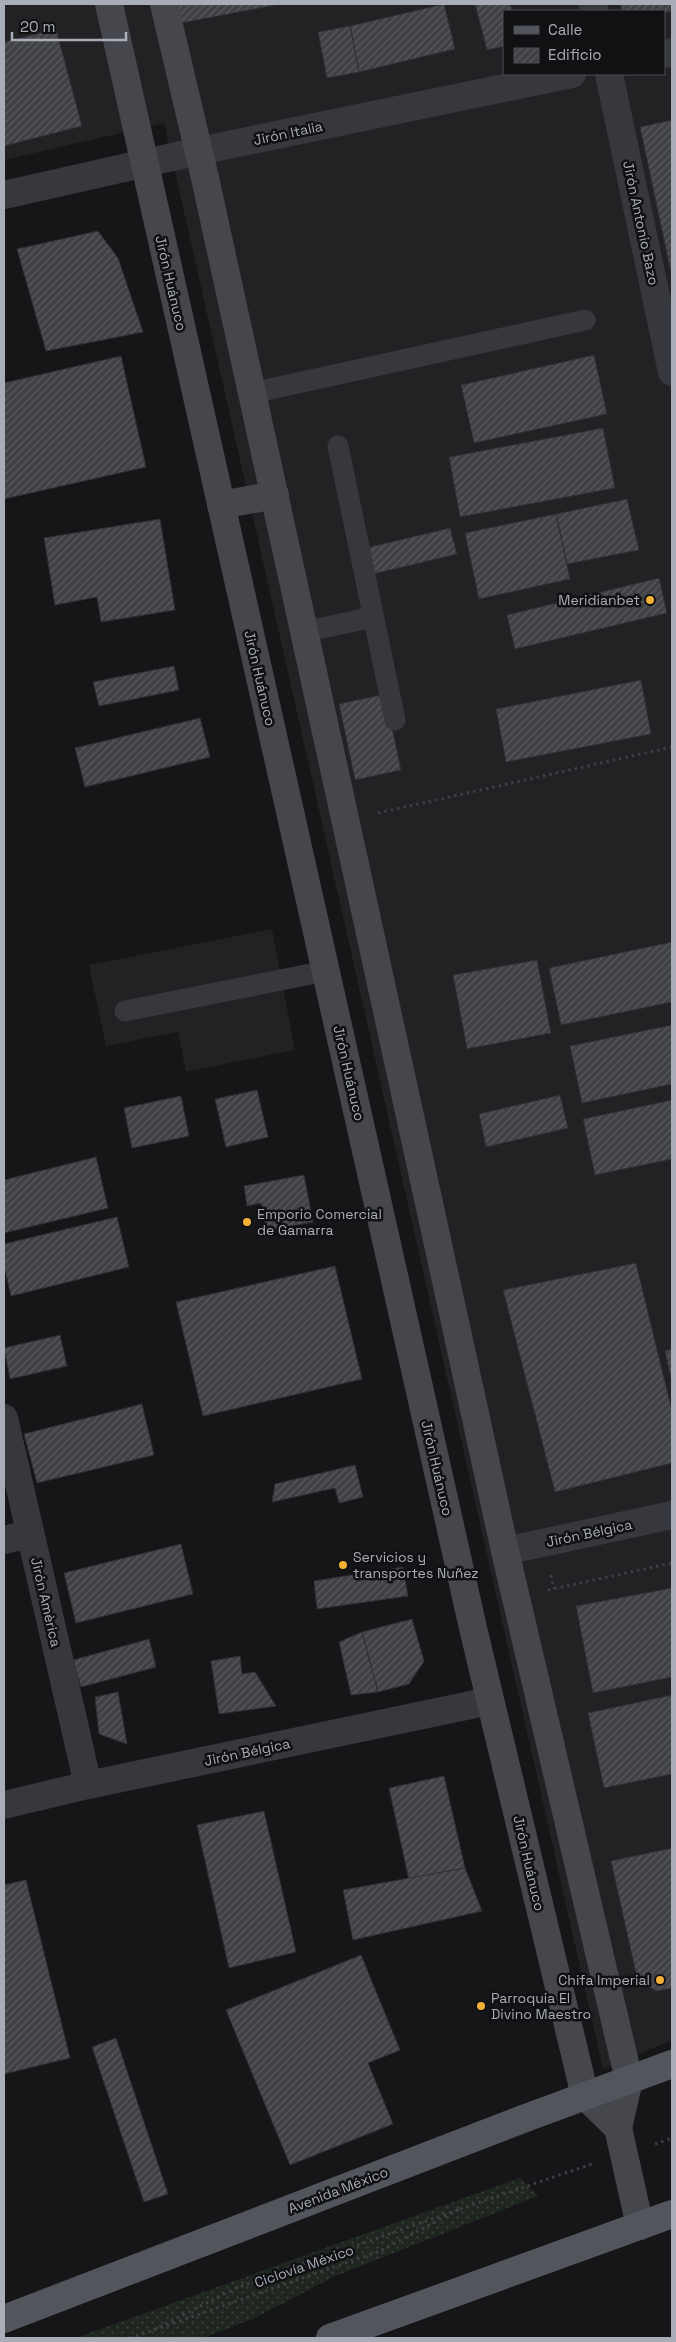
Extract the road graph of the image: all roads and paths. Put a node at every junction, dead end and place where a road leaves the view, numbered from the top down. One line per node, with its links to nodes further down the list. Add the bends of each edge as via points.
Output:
1 (108, 4): 6 (street, Jirón Huánuco)
2 (164, 4): 5 (street)
3 (567, 75): 5 (street, Jirón Italia)
4 (609, 75): 9 (street, Jirón Antonio Bazo)
5 (199, 151): 6 (street, Jirón Italia); 10 (street)
6 (144, 163): 7 (street, Jirón Italia); 13 (street, Jirón Huánuco)
7 (4, 195)
8 (585, 320): 10 (lane)
9 (672, 372)
10 (252, 393): 12 (street)
11 (338, 446): 14 (lane)
12 (275, 495): 13 (street); 15 (street)
13 (221, 505): 19 (street, Jirón Huánuco)
14 (373, 617): 15 (lane); 16 (lane)
15 (304, 632): 18 (street)
16 (396, 720)
17 (672, 747): 18 (path)
18 (346, 820): 25 (street)
19 (326, 971): 20 (lane); 28 (street, Jirón Huánuco)
20 (125, 1011)
21 (4, 1418): 23 (street, Jirón Amèrica)
22 (672, 1515): 25 (street, Jirón Bélgica)
23 (30, 1534): 24 (street); 29 (street, Jirón Amèrica)
24 (4, 1540)
25 (505, 1551): 32 (street)
26 (672, 1563): 27 (path)
27 (546, 1591)
28 (490, 1701): 29 (street, Jirón Bélgica); 33 (street, Jirón Huánuco)
29 (88, 1785): 30 (street, Jirón Bélgica)
30 (4, 1805)
31 (672, 2064): 32 (main road, Avenida México)
32 (629, 2080): 33 (main road, Avenida México); 34 (street)
33 (585, 2096): 34 (street); 40 (main road, Avenida México)
34 (618, 2128): 36 (street)
35 (672, 2138): 36 (path, Ciclovía México)
36 (624, 2154): 37 (path, Ciclovía México); 39 (street)
37 (460, 2209): 41 (path, Ciclovía México, via 236,2288); 41 (path, Ciclovía México, via 380,2251)
38 (672, 2214): 39 (main road)
39 (640, 2226): 43 (main road)
40 (4, 2319)
41 (151, 2331): 42 (path, Ciclovía México)
42 (130, 2338)
43 (330, 2338)

